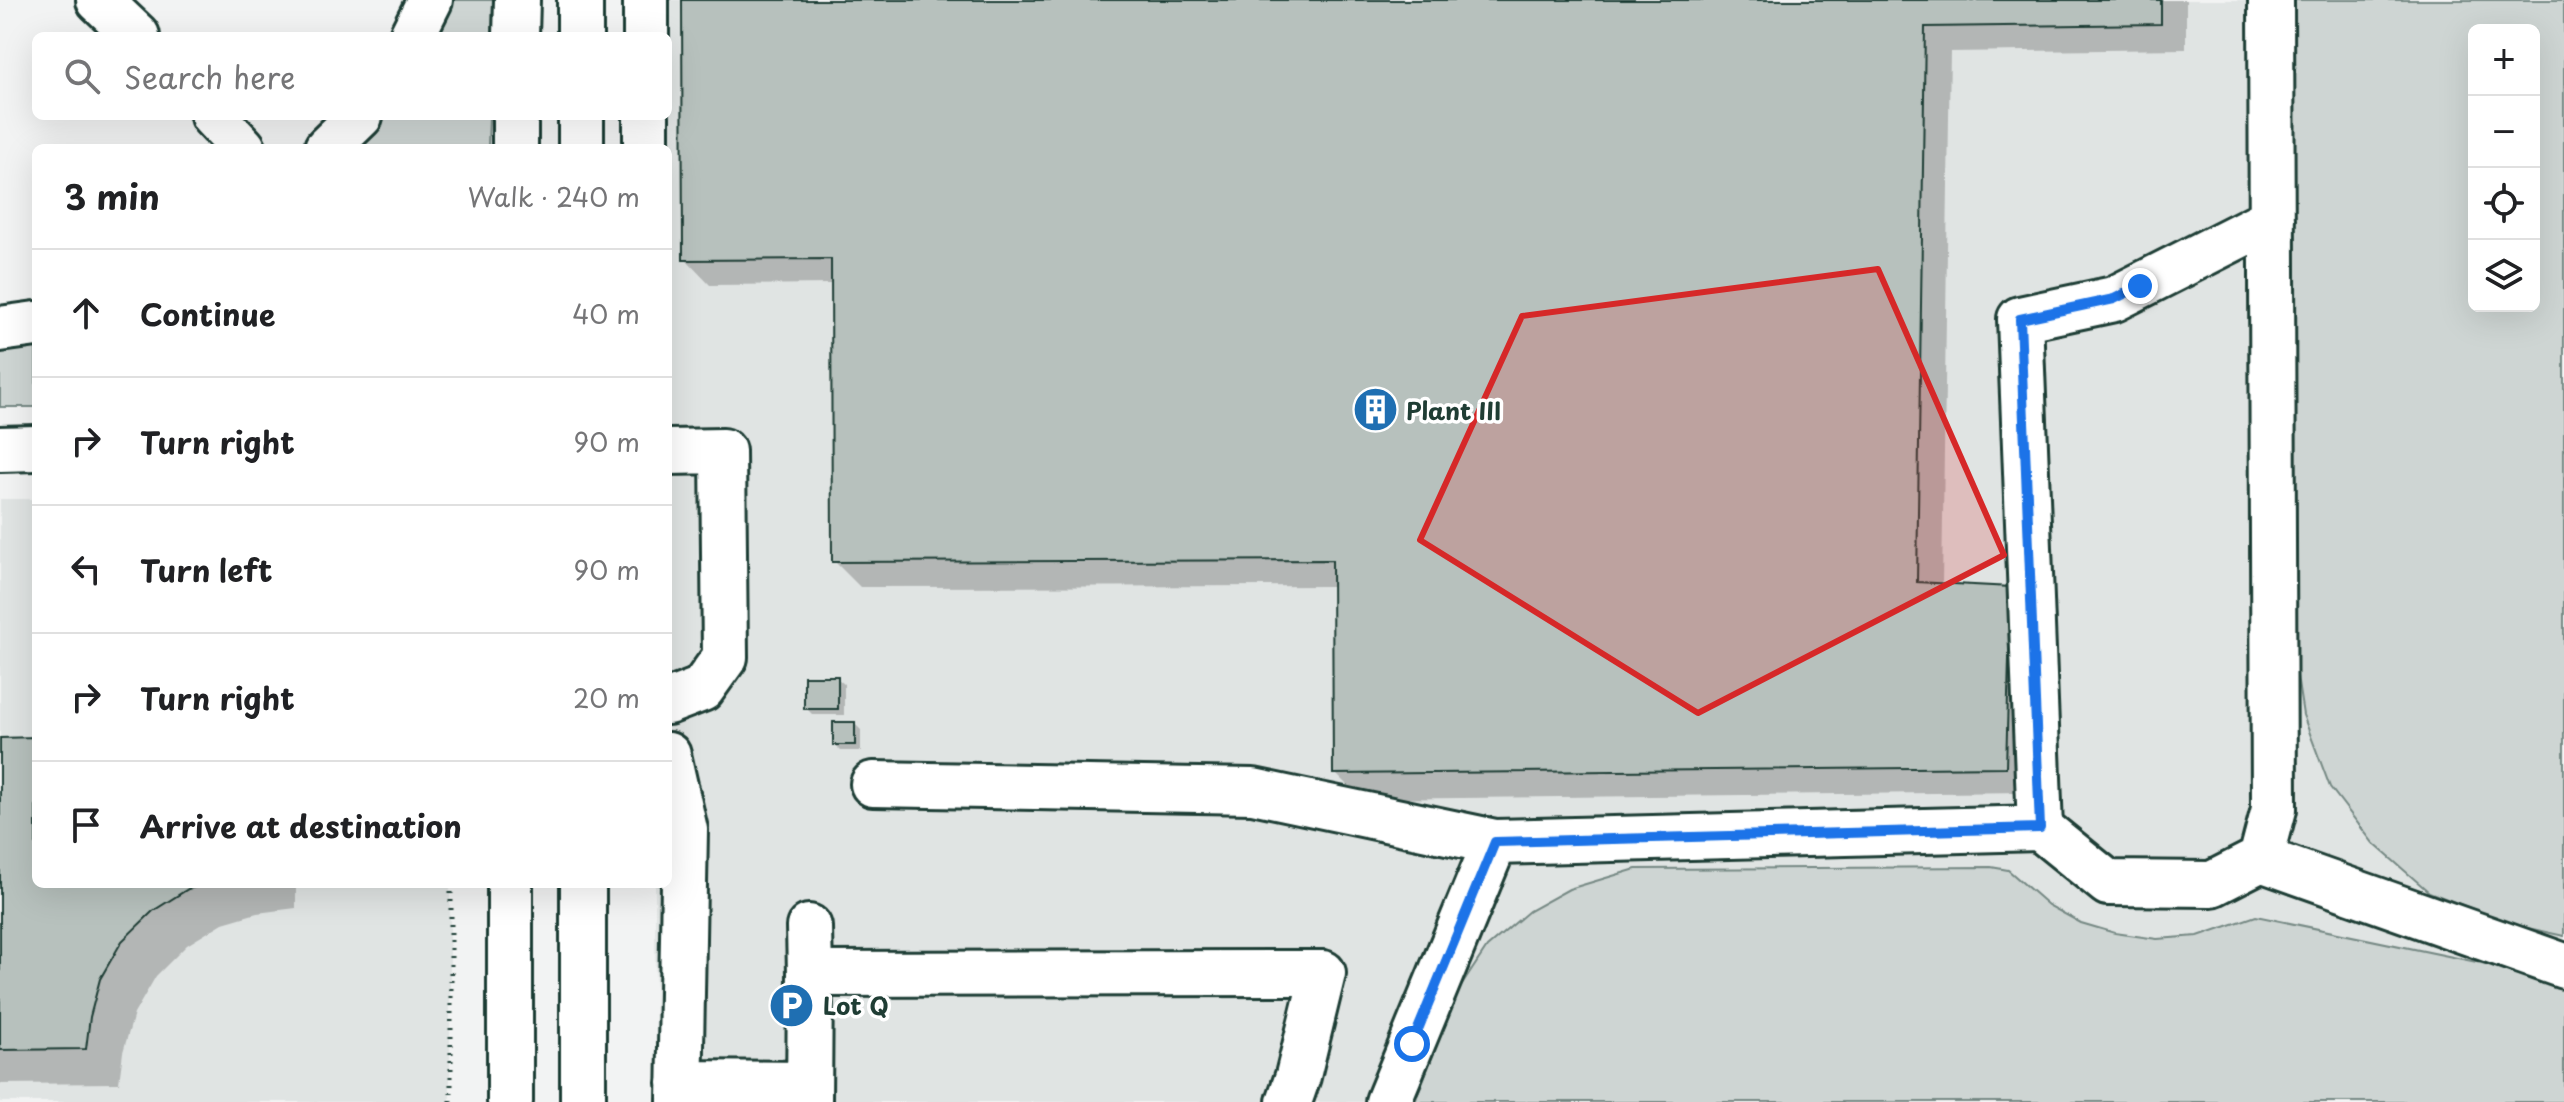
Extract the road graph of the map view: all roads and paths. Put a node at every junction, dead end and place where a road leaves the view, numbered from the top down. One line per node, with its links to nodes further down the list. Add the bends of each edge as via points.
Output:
1 (99, 0): 7 (main road)
2 (430, 0): 8 (main road)
3 (517, 0): 9 (main road)
4 (580, 0): 10 (main road)
5 (646, 0): 11 (main road)
6 (2271, 0): 22 (main road)
7 (133, 32)
8 (414, 32)
9 (516, 32)
10 (580, 32)
11 (646, 32)
12 (217, 120): 17 (main road)
13 (356, 120): 18 (main road)
14 (515, 120): 19 (main road)
15 (581, 120): 20 (main road)
16 (646, 120): 21 (main road)
17 (239, 144)
18 (331, 144)
19 (515, 144)
20 (581, 144)
21 (646, 144)
22 (2272, 219): 31 (main road, via 2114,299 2020,319); 33 (main road, via 2274,809)
23 (32, 325): 24 (main road)
24 (0, 329)
25 (32, 448): 26 (main road)
26 (0, 449)
27 (672, 452): 28 (main road, via 723,451 725,657 702,689)
28 (672, 700)
29 (672, 773): 40 (main road, via 685,830)
30 (873, 784): 32 (main road, via 1253,791)
31 (2040, 828): 32 (main road); 33 (main road, via 2108,883 2212,884)
32 (1495, 842): 46 (main road)
33 (2261, 859): 38 (main road)
34 (451, 888): 42 (path)
35 (510, 888): 43 (main road)
36 (583, 888): 44 (main road)
37 (809, 927): 39 (main road)
38 (2564, 966)
39 (810, 974): 41 (main road); 45 (main road, via 1323,973)
40 (680, 1092): 41 (main road)
41 (809, 1093)
42 (451, 1102)
43 (510, 1102)
44 (583, 1102)
45 (1289, 1102)
46 (1388, 1102)

